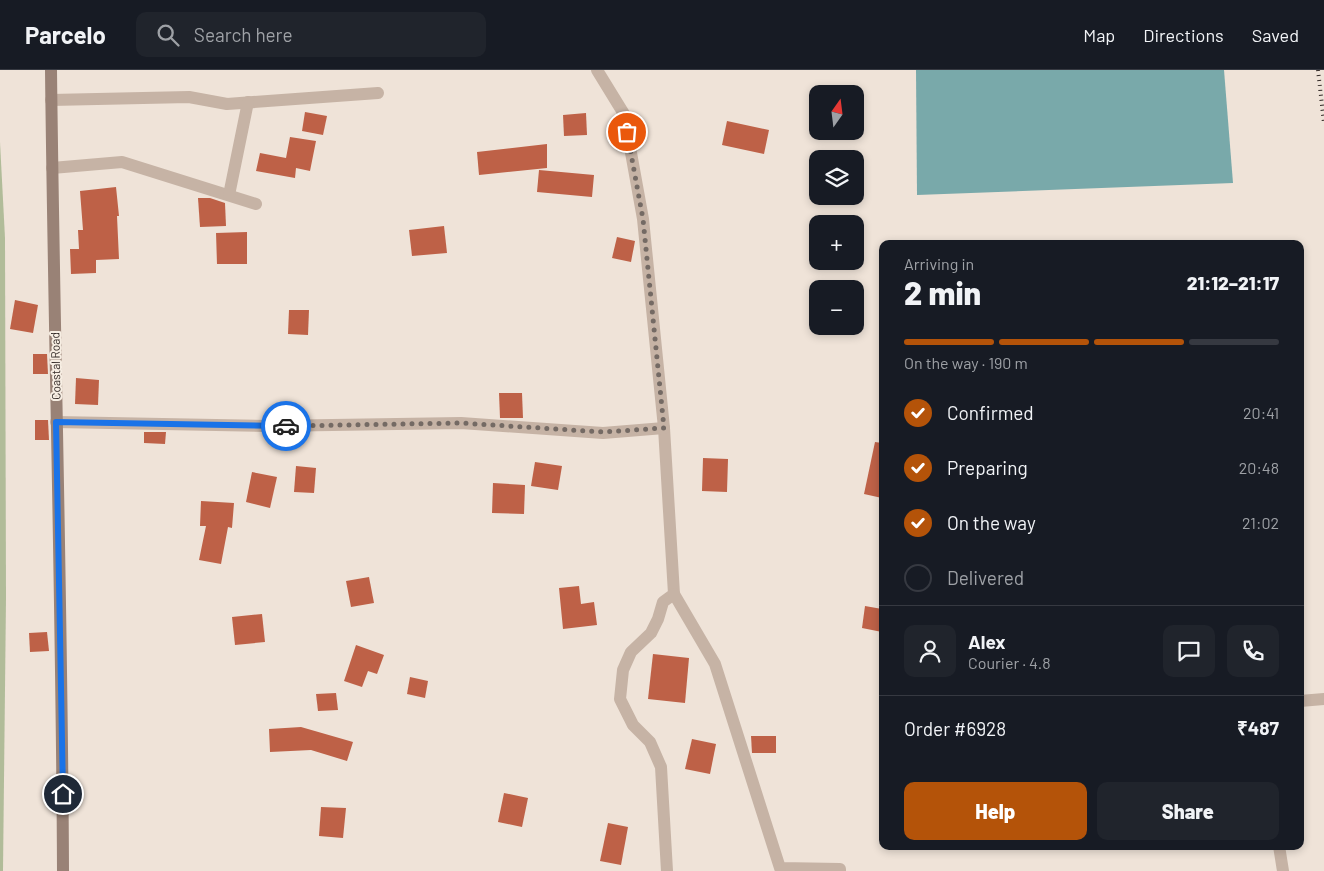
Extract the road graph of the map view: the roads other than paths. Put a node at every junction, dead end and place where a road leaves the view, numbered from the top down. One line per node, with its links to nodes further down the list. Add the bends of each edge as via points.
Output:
1 (51, 70): 4 (main road, Coastal Road)
2 (597, 70): 10 (street, via 624,114 643,219)
3 (378, 93): 5 (street)
4 (51, 100): 5 (street, via 189,97 227,104); 6 (main road, Coastal Road)
5 (248, 102): 7 (street)
6 (52, 168): 7 (street, via 122,162); 9 (main road, Coastal Road)
7 (228, 195): 8 (street)
8 (256, 204)
9 (56, 422): 10 (street, via 268,426 461,423 603,432); 15 (main road, Coastal Road)
10 (664, 428): 11 (street)
11 (674, 594): 16 (street, via 663,602 651,633 632,652 623,670 620,699 633,725 650,742 661,767); 17 (street, via 716,664 780,868)
12 (1324, 700): 13 (street)
13 (1304, 701)
14 (1280, 850): 18 (street)
15 (64, 871)
16 (667, 871)
17 (840, 871)
18 (1283, 871)

